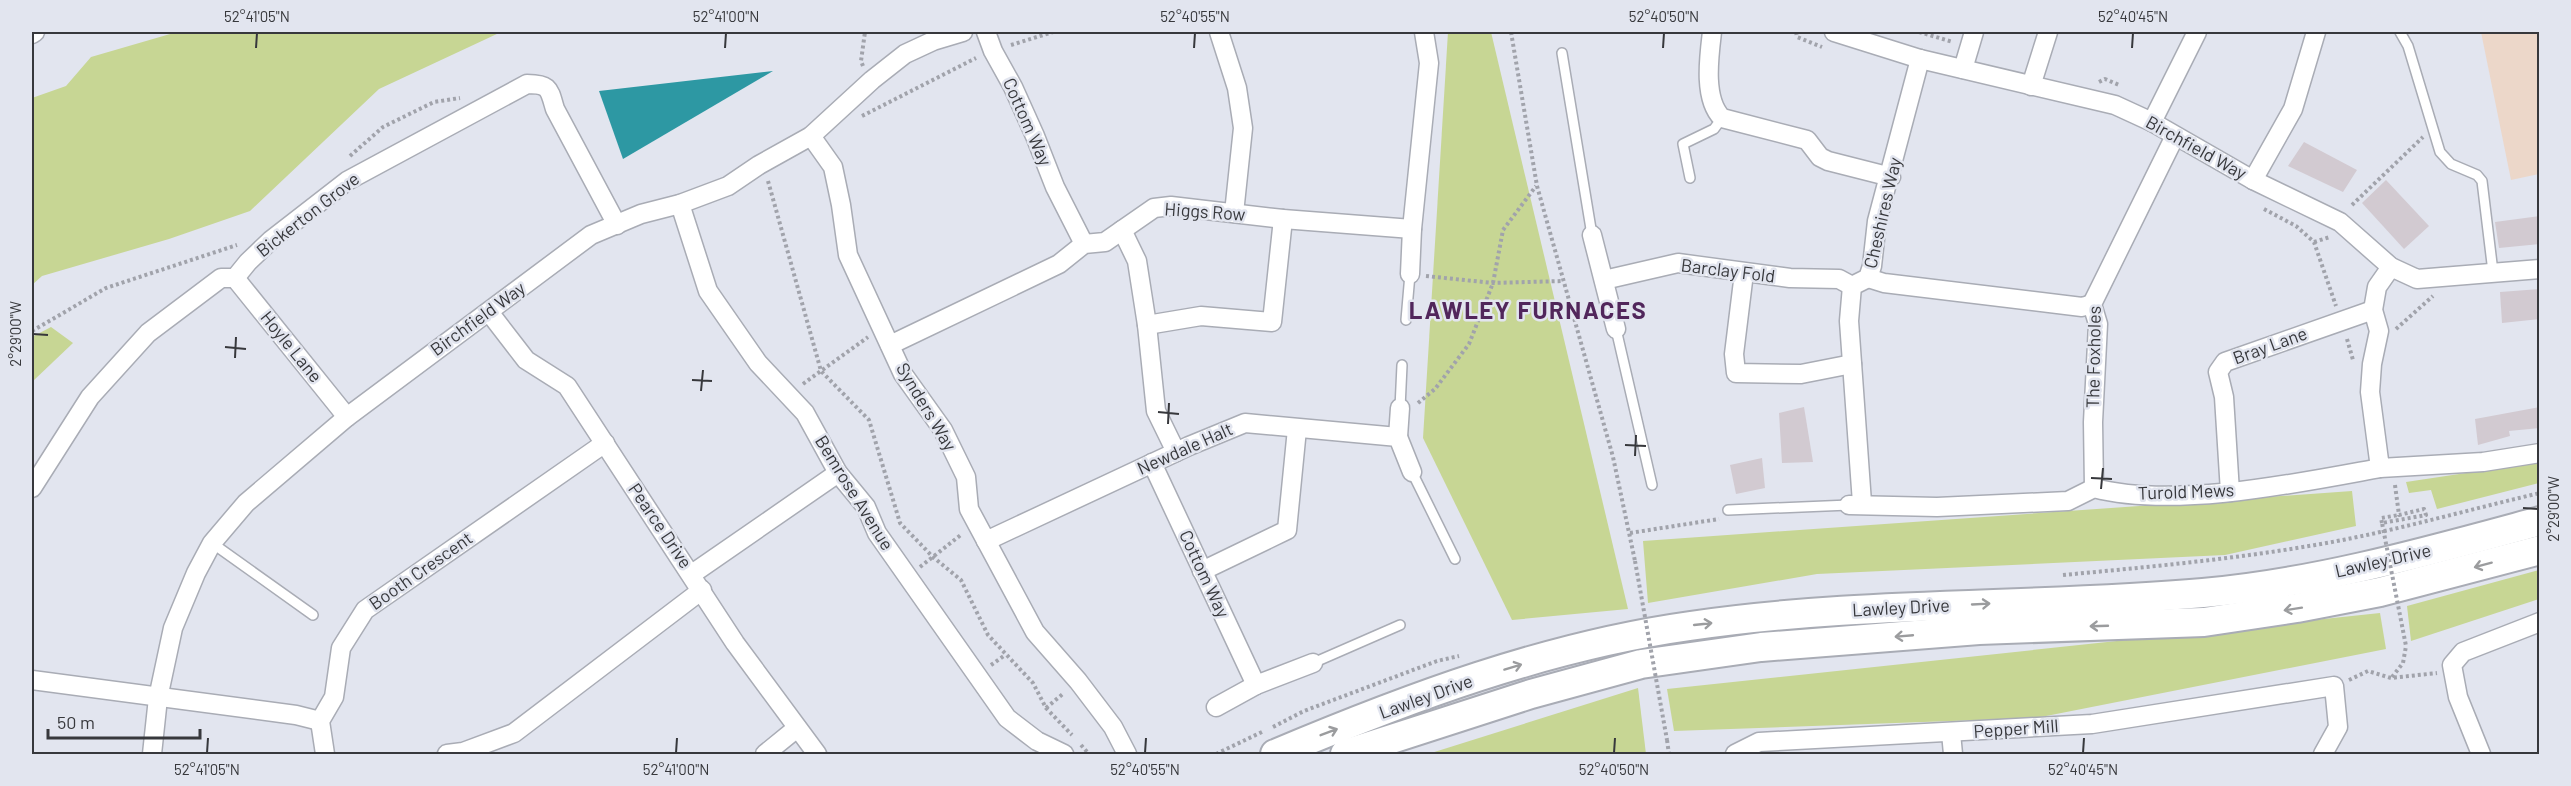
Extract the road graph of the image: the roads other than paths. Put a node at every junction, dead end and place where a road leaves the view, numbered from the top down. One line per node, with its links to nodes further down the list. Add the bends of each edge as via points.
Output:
1 (963, 32): 18 (street, Birchfield Way, via 904,54)
2 (986, 32): 30 (street, Cottom Way)
3 (1219, 32): 24 (street, via 1237,88 1243,129)
4 (1424, 32): 27 (street, via 1429,63)
5 (1712, 32): 16 (street, via 1709,80 1714,110)
6 (1834, 32): 13 (street, Birchfield Way)
7 (1974, 32): 14 (street)
8 (2049, 32): 15 (street)
9 (2197, 32): 17 (street)
10 (2316, 32): 22 (street, via 2293,109)
11 (2400, 32): 33 (lane, via 2408,46 2440,152 2451,164 2477,174 2482,181)
12 (1562, 53): 29 (lane)
13 (1920, 59): 14 (street, Birchfield Way); 20 (street, Cheshires Way)
14 (1963, 69): 15 (street, Birchfield Way)
15 (2031, 86): 17 (street, Birchfield Way, via 2115,105)
16 (1722, 118): 20 (street, via 1807,140 1828,161); 21 (lane, via 1714,129 1683,144)
17 (2152, 122): 19 (street, Birchfield Way)
18 (811, 136): 23 (street, Birchfield Way, via 728,186); 45 (street, Synders Way, via 832,167 848,255)
19 (2175, 136): 22 (street, Birchfield Way); 39 (street, The Foxholes)
20 (1891, 177): 38 (street, Cheshires Way, via 1877,221 1872,266)
21 (1690, 178)
22 (2253, 180): 31 (street, Birchfield Way, via 2340,222)
23 (680, 204): 26 (street, Birchfield Way); 58 (street, Bemrose Avenue, via 708,291 758,363 806,413)
24 (1234, 213): 25 (street, Higgs Row); 28 (street, Higgs Row, via 1171,206 1154,208)
25 (1283, 219): 27 (street, Higgs Row); 43 (street, via 1272,322 1201,316)
26 (617, 225): 36 (street, Bickerton Grove, via 555,110 550,90 542,84 527,84 347,181 271,240); 41 (street, Birchfield Way, via 591,235)
27 (1412, 229): 35 (street)
28 (1122, 230): 30 (street, Higgs Row, via 1106,242); 43 (street, via 1137,261)
29 (1593, 235): 37 (street)
30 (1084, 244): 45 (street, Higgs Row, via 1059,264)
31 (2391, 267): 33 (street, Birchfield Way, via 2417,279); 40 (street, via 2377,287)
32 (2540, 269): 33 (street, Birchfield Way)
33 (2493, 272)
34 (1744, 273): 37 (street, Barclay Fold, via 1678,262); 38 (street, Barclay Fold); 46 (street, via 1734,354 1736,373 1801,374)
35 (1410, 274): 42 (lane)
36 (235, 278): 49 (street, Hoyle Lane); 60 (street, Bickerton Grove, via 221,278 148,333 90,397)
37 (1604, 280): 44 (street)
38 (1860, 282): 39 (street, Barclay Fold, via 2082,307); 46 (street, Cheshires Way, via 1849,321)
39 (2092, 304): 61 (street, The Foxholes, via 2098,324)
40 (2373, 310): 56 (street, via 2379,331 2370,392); 62 (street, Bray Lane, via 2225,362 2218,372 2224,396)
41 (489, 312): 49 (street, Birchfield Way); 52 (street, Pearce Drive, via 526,360 567,386)
42 (1406, 320)
43 (1147, 325): 53 (street, via 1156,411)
44 (1616, 329): 59 (lane)
45 (886, 338): 66 (street, Synders Way, via 903,374 943,430 966,477 969,509)
46 (1852, 364): 63 (street, Cheshires Way)
47 (1402, 365): 48 (lane)
48 (1400, 413): 51 (street)
49 (347, 417): 67 (street, Birchfield Way, via 246,503)
50 (1297, 429): 51 (street, Newdale Halt); 53 (street, Newdale Halt, via 1245,423); 70 (street, via 1287,530)
51 (1398, 437): 57 (street)
52 (604, 443): 71 (street, Pearce Drive); 81 (street, Booth Crescent, via 365,610 341,648 334,697)
53 (1176, 452): 55 (street, Newdale Halt)
54 (2540, 453): 56 (street, Turold Mews, via 2483,462)
55 (1152, 463): 66 (street, Newdale Halt); 70 (street, Cottom Way)
56 (2380, 468): 62 (street, Turold Mews)
57 (1413, 472): 69 (lane)
58 (838, 473): 71 (street); 89 (street, Bemrose Avenue, via 866,507 877,533 1007,718 1037,741)
59 (1652, 485)
60 (32, 488)
61 (2094, 488): 62 (street, Turold Mews, via 2118,495); 63 (street, via 2068,501 1937,507)
62 (2230, 492)
63 (1856, 504): 64 (lane)
64 (1728, 510)
65 (2540, 521): 91 (main road, Lawley Drive, one-way to 65, via 1455,685 1582,646 1668,630 1813,613 2204,593 2380,564)
66 (986, 541): 90 (street, Synders Way, via 1035,632 1113,727)
67 (212, 543): 73 (lane); 79 (street, Birchfield Way, via 173,628)
68 (2540, 550): 92 (main road, Lawley Drive, one-way to 92, via 2380,592 2204,622 1979,630 1761,647 1641,664 1531,694)
69 (1455, 559)
70 (1202, 571): 78 (street, Cottom Way)
71 (692, 574): 72 (street, Pearce Drive)
72 (702, 591): 82 (street, Pearce Drive); 86 (street, via 514,733)
73 (313, 615)
74 (2540, 622): 96 (street, via 2463,652 2452,666 2458,697)
75 (1400, 625): 76 (lane)
76 (1313, 663): 78 (street)
77 (32, 680): 79 (street)
78 (1256, 685): 80 (street)
79 (158, 698): 81 (street); 84 (street, Birchfield Way)
80 (1216, 707)
81 (320, 721): 85 (street)
82 (797, 728): 87 (street); 88 (street, Pearce Drive)
83 (1951, 733): 93 (street, Pepper Mill, via 1759,742); 94 (street); 95 (street, Pepper Mill, via 2092,724 2334,686 2338,727)
84 (152, 754)
85 (325, 754)
86 (447, 754)
87 (765, 754)
88 (817, 754)
89 (1064, 754)
90 (1127, 754)
91 (1275, 754)
92 (1345, 754)
93 (1735, 754)
94 (1953, 754)
95 (2323, 754)
96 (2481, 754)

